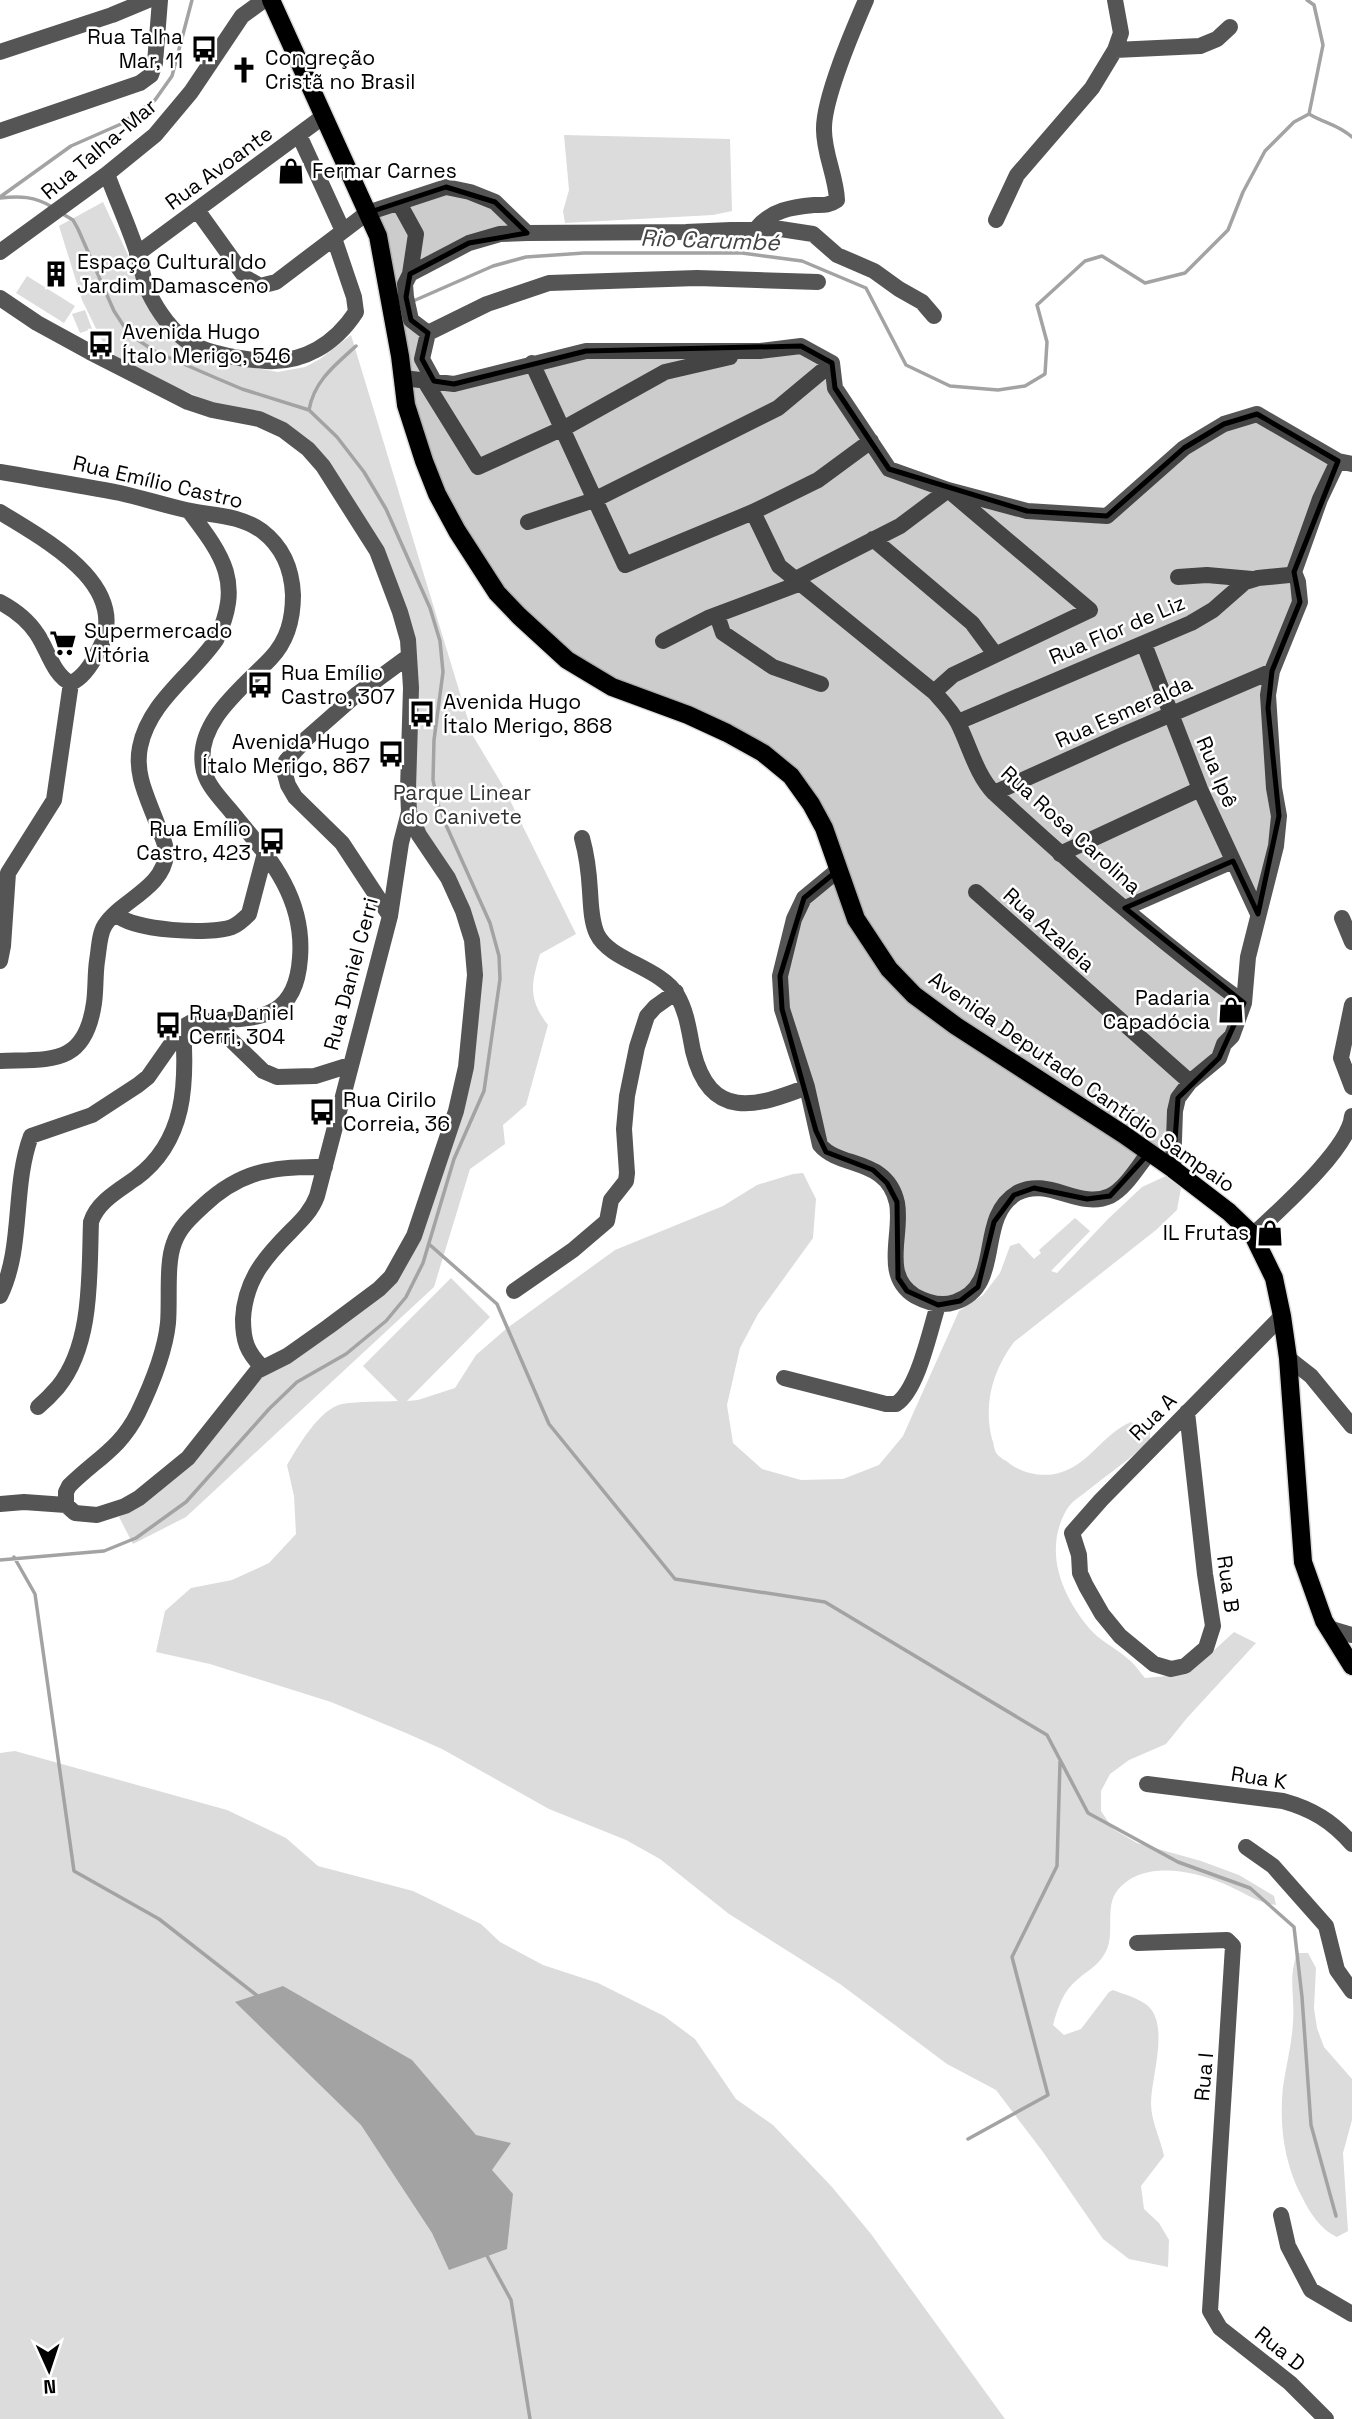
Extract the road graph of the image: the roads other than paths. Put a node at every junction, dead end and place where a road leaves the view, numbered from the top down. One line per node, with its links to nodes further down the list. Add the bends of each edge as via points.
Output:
1 (148, 0): 9 (street)
2 (160, 0): 11 (street, via 151,75 140,83)
3 (264, 0): 13 (street, Rua Talha-Mar, via 242,16 176,112)
4 (271, 0): 10 (main road, Avenida Deputado Cantídio Sampaio)
5 (866, 0): 18 (street, via 834,86 824,129 836,200 827,206 783,209)
6 (1115, 0): 8 (street, via 1121,33)
7 (1230, 27): 8 (street, via 1200,46)
8 (1115, 50): 17 (street, via 1092,89 1017,175)
9 (0, 52)
10 (323, 112): 12 (street, Rua Avoante); 16 (main road, Avenida Deputado Cantídio Sampaio)
11 (0, 131)
12 (299, 135): 15 (street, Rua Avoante); 20 (street)
13 (107, 174): 21 (street, Rua Talha-Mar); 22 (street)
14 (399, 203): 16 (street); 19 (street, via 446,187 470,192 495,202); 23 (street, via 416,234)
15 (197, 210): 20 (street, via 246,278 260,286 276,282); 22 (street, Rua Avoante)
16 (367, 213): 20 (street); 31 (main road, Avenida Deputado Cantídio Sampaio, via 378,236)
17 (996, 220)
18 (756, 229): 19 (street); 26 (street, via 813,234 837,255 874,271 922,302)
19 (527, 233): 23 (street, via 499,234 469,243)
20 (338, 234): 22 (street, via 356,312 325,345 295,359 260,360 190,344 168,323 148,292)
21 (0, 252)
22 (138, 254)
23 (410, 274): 27 (street, via 405,284 411,320)
24 (818, 282): 27 (street, via 697,278 549,283 488,304)
25 (0, 298): 55 (street, via 37,323 172,394 212,410 259,419 308,449 377,551 396,596)
26 (934, 316)
27 (428, 333): 32 (street, via 422,359)
28 (760, 351): 29 (street, via 586,351); 30 (street, via 801,346); 33 (street, via 665,372)
29 (532, 363): 32 (street, via 454,384); 33 (street)
30 (832, 363): 34 (street, via 835,388); 38 (street, via 778,408)
31 (403, 378): 32 (street); 69 (main road, Avenida Deputado Cantídio Sampaio, via 406,405 437,494 498,593 567,660 611,687 688,715 763,753 791,776 811,804)
32 (429, 381): 33 (street, via 478,467)
33 (561, 429): 38 (street)
34 (870, 441): 37 (street, via 889,469); 41 (street, via 818,480)
35 (1345, 462): 37 (street, via 1257,414 1224,424 1184,449 1107,516 1027,510); 44 (street, via 1320,499)
36 (0, 472): 39 (street, Rua Emílio Castro, via 119,493)
37 (948, 490): 43 (street, via 900,526); 54 (street, via 1090,610)
38 (594, 500): 41 (street, via 625,565); 42 (street)
39 (188, 511): 66 (street, Rua Emílio Castro, via 248,523 273,541 289,569 293,597 285,639 214,720 202,749 206,779); 72 (street, via 226,568 227,611 216,640 160,705 146,729 140,748 140,776 166,858 157,878)
40 (0, 512): 57 (street, via 77,564 99,594 104,612 102,643)
41 (753, 512): 48 (street, Rua Rosa Carolina, via 779,566)
42 (528, 522)
43 (873, 539): 48 (street); 54 (street, via 972,622)
44 (1291, 573): 47 (street); 56 (street, via 1298,582 1300,602)
45 (1222, 577): 46 (street); 47 (street); 49 (street)
46 (1178, 578)
47 (1252, 579): 49 (street, Rua Flor de Liz)
48 (798, 581): 51 (street); 59 (street, Rua Rosa Carolina)
49 (1224, 600): 53 (street, Rua Flor de Liz, via 1201,617)
50 (0, 602): 57 (street, via 36,632 59,673)
51 (717, 615): 52 (street); 58 (street, via 723,633 773,667)
52 (663, 641)
53 (1144, 644): 60 (street, Rua Ipê); 61 (street, Rua Flor de Liz)
54 (995, 654): 59 (street, via 953,675)
55 (409, 656): 64 (street); 74 (street, via 306,739 286,761 285,774 295,797 342,843)
56 (1272, 671): 60 (street, Rua Esmeralda); 73 (street, via 1268,708 1279,816)
57 (71, 683): 77 (street, via 54,800 8,873)
58 (821, 684)
59 (934, 692): 61 (street, Rua Rosa Carolina)
60 (1170, 713): 62 (street, Rua Ipê); 63 (street, Rua Esmeralda)
61 (958, 722): 63 (street, Rua Rosa Carolina)
62 (1200, 789): 67 (street); 68 (street, Rua Ipê)
63 (994, 793): 67 (street, Rua Rosa Carolina)
64 (410, 811): 74 (street, Rua Daniel Cerri); 98 (street, via 419,835 448,878 473,948 474,998 456,1111 414,1236 391,1277 297,1349)
65 (582, 838): 78 (street, via 598,936)
66 (265, 853): 72 (street, via 249,914 230,928 140,927); 81 (street, Rua Emílio Castro, via 296,906 302,938 297,980 289,998 265,1016)
67 (1060, 854): 71 (street, Rua Rosa Carolina)
68 (1233, 862): 71 (street); 73 (street, Rua Ipê)
69 (838, 870): 86 (street, via 804,898 780,976 782,1009); 89 (main road, Avenida Deputado Cantídio Sampaio, via 869,942 914,995)
70 (976, 892): 85 (street, Rua Azaleia)
71 (1125, 908): 79 (street, Rua Rosa Carolina, via 1180,957)
72 (116, 914): 83 (street, via 103,927 94,1002 82,1041 74,1050 50,1059)
73 (1258, 914): 79 (street)
74 (390, 916): 84 (street, Rua Daniel Cerri)
75 (1342, 918): 76 (street)
76 (1352, 942)
77 (0, 961)
78 (676, 992): 86 (street, via 700,1071 719,1096 759,1104); 93 (street, via 647,1016 637,1046 626,1096 627,1173 611,1200 607,1222)
79 (1244, 1003): 85 (street, via 1219,1058)
80 (1352, 1005): 87 (street, via 1341,1058)
81 (203, 1021): 82 (street); 84 (street, Rua Daniel Cerri, via 229,1038 263,1071 277,1077 314,1076)
82 (183, 1027): 94 (street, via 138,1085 92,1115 31,1136 21,1172 9,1273); 100 (street, via 185,1086 176,1124 150,1164 95,1210 81,1334 64,1378)
83 (0, 1061)
84 (350, 1065): 90 (street)
85 (1190, 1083): 91 (street, via 1175,1111)
86 (807, 1087): 95 (street, via 820,1145 826,1152 873,1170 897,1202 898,1278 907,1291)
87 (1352, 1087)
88 (1352, 1116): 92 (street, via 1348,1132 1332,1154)
89 (1149, 1153): 91 (main road, Avenida Deputado Cantídio Sampaio); 95 (street, via 1110,1196 1087,1199 1034,1188 1014,1195 994,1222 978,1287 960,1301)
90 (325, 1167): 98 (street, via 314,1206 259,1267 246,1295 245,1346); 104 (street, via 279,1167 244,1177 212,1197 181,1229 172,1253 161,1354 142,1402 122,1440 69,1486)
91 (1173, 1169): 92 (main road, Avenida Deputado Cantídio Sampaio)
92 (1253, 1235): 96 (main road, Avenida Deputado Cantídio Sampaio, via 1274,1278)
93 (514, 1291)
94 (0, 1296)
95 (938, 1305): 99 (street, via 915,1377 896,1404)
96 (1282, 1316): 97 (main road, Avenida Deputado Cantídio Sampaio); 101 (street, Rua A)
97 (1288, 1358): 102 (street, via 1318,1383); 106 (main road, Avenida Deputado Cantídio Sampaio, via 1303,1563 1328,1628)
98 (262, 1367): 104 (street, via 188,1458 145,1495 97,1515 75,1513)
99 (783, 1378)
100 (38, 1407)
101 (1187, 1412): 105 (street, Rua A, via 1078,1524 1072,1533); 105 (street, Rua B, via 1213,1626 1206,1648 1185,1666 1171,1669 1154,1664 1101,1614 1080,1573)
102 (1352, 1426)
103 (0, 1504): 104 (street)
104 (66, 1505)
105 (1079, 1555)
106 (1348, 1642): 107 (main road, Avenida Deputado Cantídio Sampaio)
107 (1352, 1666)
108 (1147, 1784): 109 (street, Rua K, via 1294,1804 1321,1815)
109 (1352, 1844)
110 (1245, 1847): 112 (street, via 1273,1866 1329,1931 1337,1970)
111 (1138, 1943): 114 (street, Rua I, via 1227,1940 1235,1951)
112 (1352, 1991)
113 (1281, 2215): 115 (street, via 1288,2246 1311,2290)
114 (1210, 2311): 116 (street, Rua D, via 1220,2328 1290,2383)
115 (1352, 2314)
116 (1326, 2419)

